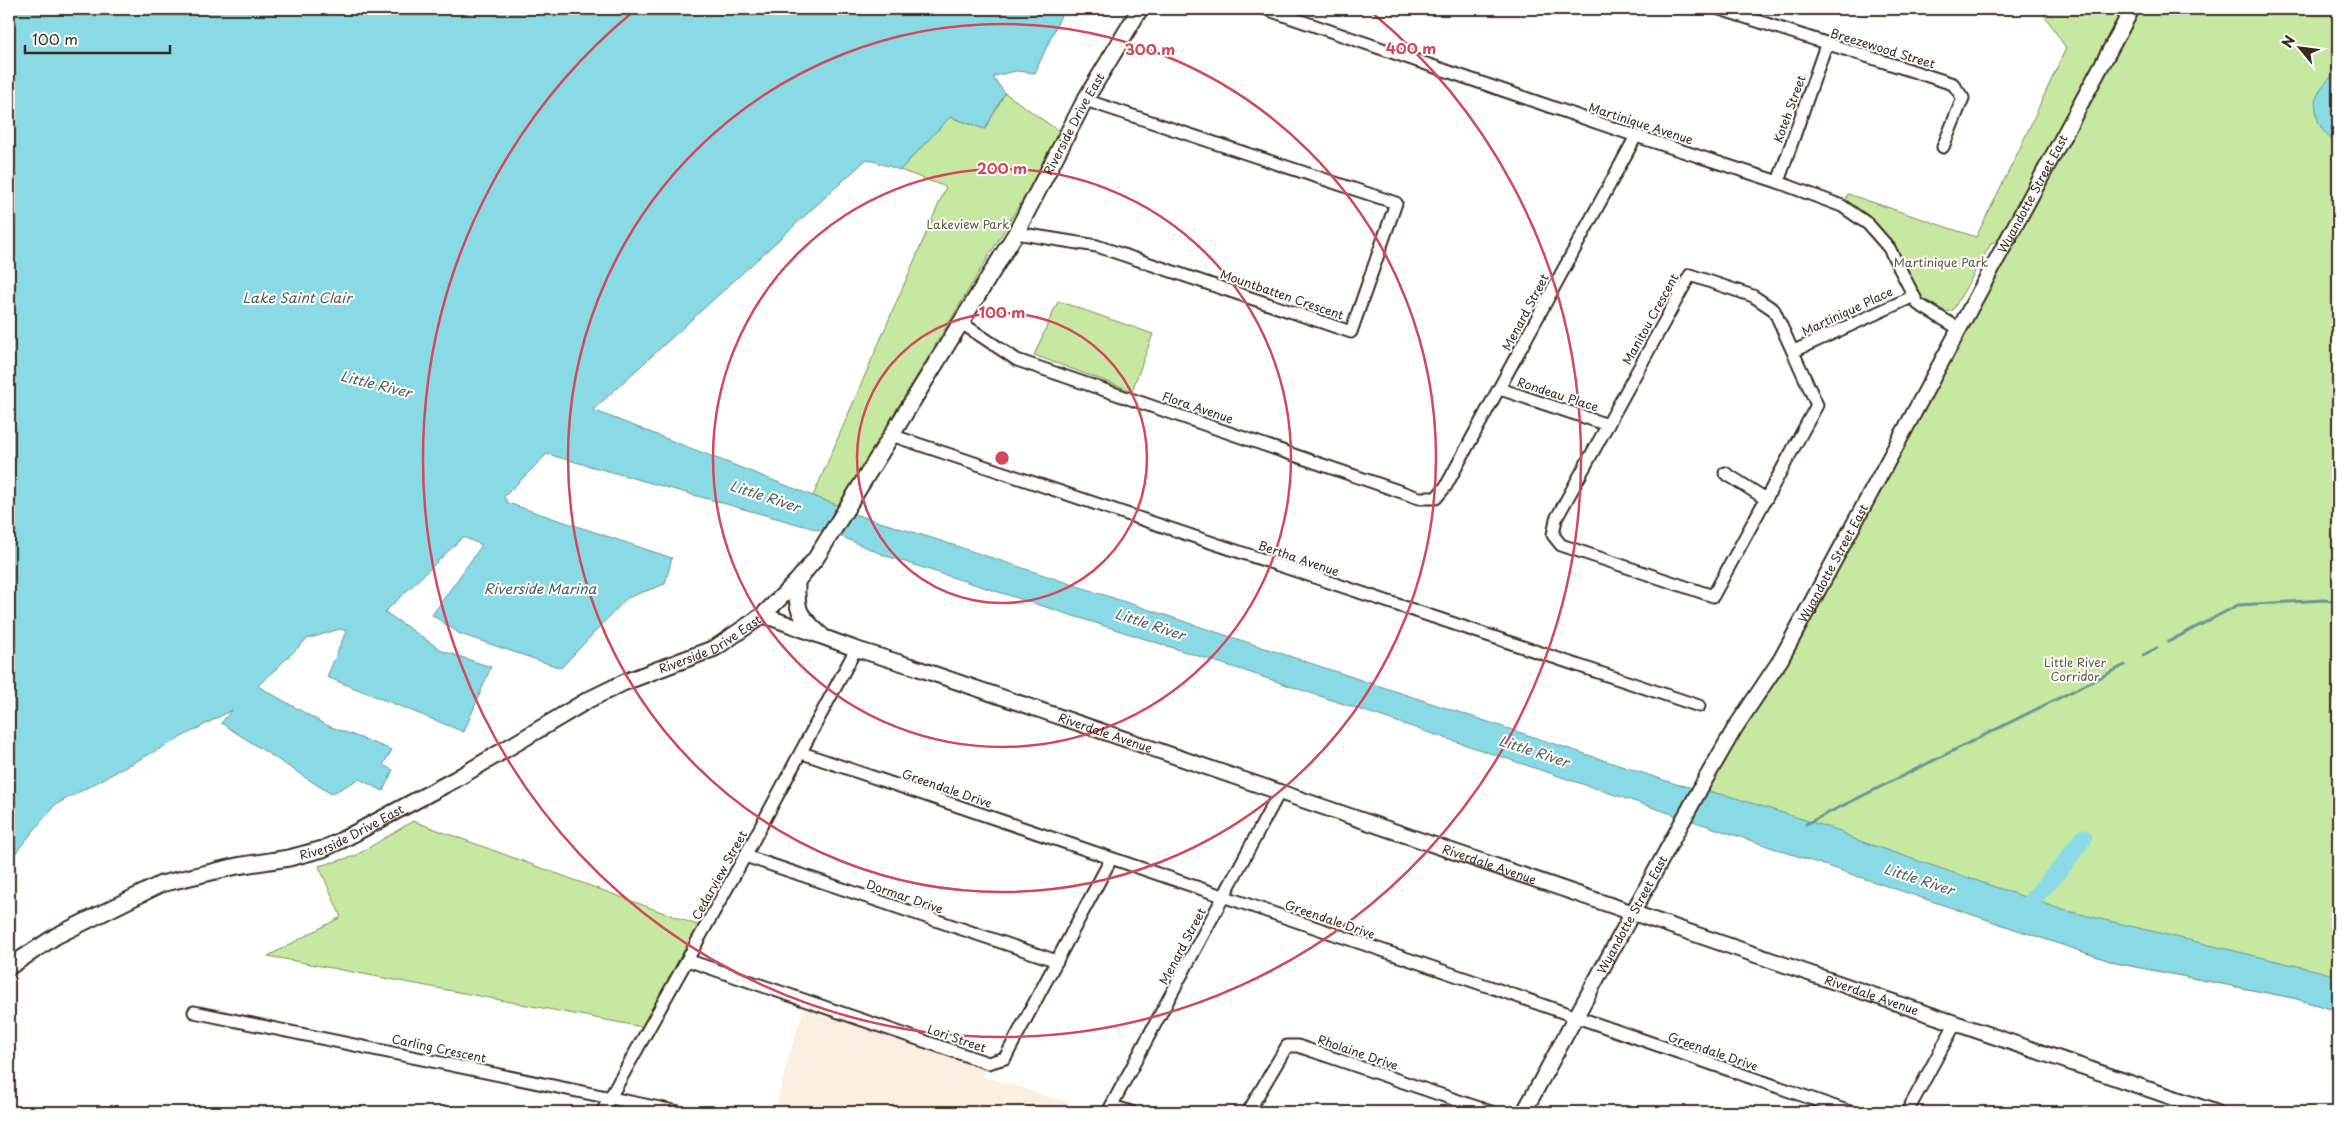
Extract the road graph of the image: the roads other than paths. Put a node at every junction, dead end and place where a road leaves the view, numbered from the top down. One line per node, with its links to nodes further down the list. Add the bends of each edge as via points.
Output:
1 (1140, 9): 6 (main road, Riverside Drive East)
2 (1266, 9): 7 (street, Martinique Avenue)
3 (1720, 9): 5 (street, Breezewood Street)
4 (2132, 9): 13 (street, Wyandotte Street East)
5 (1826, 45): 8 (street, Breezewood Street, via 1953,84 1963,98); 9 (street, Koteh Street)
6 (1085, 100): 10 (main road, Riverside Drive East); 10 (street, Mountbatten Crescent, via 1396,203 1351,332 1097,246)
7 (1636, 136): 9 (street, Martinique Avenue); 15 (street, Menard Street)
8 (1943, 147)
9 (1778, 182): 11 (street, Martinique Avenue, via 1842,206 1868,224 1889,248)
10 (1016, 233): 12 (main road, Riverside Drive East)
11 (1912, 297): 13 (street, Martinique Avenue); 14 (street, Martinique Place)
12 (960, 322): 17 (main road, Riverside Drive East); 19 (street, Flora Avenue, via 1017,360 1419,498)
13 (1958, 328): 33 (street, Wyandotte Street East, via 1781,659 1735,728)
14 (1794, 351): 16 (street, Manitou Crescent, via 1774,310 1753,296 1690,275); 20 (street, Manitou Crescent, via 1817,405)
15 (1500, 389): 16 (street, Rondeau Place); 19 (street, Menard Street, via 1446,486)
16 (1608, 425): 20 (street, Manitou Crescent, via 1556,519 1553,535 1561,545 1713,596)
17 (891, 435): 21 (main road, Riverside Drive East, via 816,558); 25 (street, Bertha Avenue)
18 (1726, 473): 20 (street)
19 (1436, 498)
20 (1766, 499)
21 (797, 581): 22 (main road, Riverside Drive East); 23 (main road, via 798,607 802,617)
22 (763, 615): 23 (street, Riverdale Avenue); 28 (main road, Riverside Drive East, via 715,648 625,682 588,700)
23 (822, 636): 24 (street, Riverdale Avenue)
24 (856, 649): 27 (street, Cedarview Street); 29 (street, Riverdale Avenue)
25 (1699, 706)
26 (581, 715): 28 (main road, via 534,742)
27 (802, 752): 30 (street, Cedarview Street); 31 (street, Greendale Drive)
28 (491, 758): 36 (main road, Riverside Drive East, via 323,849 161,884 56,936)
29 (1280, 792): 32 (street, Menard Street); 33 (street, Riverdale Avenue)
30 (745, 856): 34 (street, Cedarview Street); 35 (street, Dormar Drive)
31 (1111, 858): 32 (street, Greendale Drive); 35 (street, Lori Street)
32 (1224, 898): 38 (street, Greendale Drive); 41 (street, Menard Street)
33 (1632, 913): 38 (street, Wyandotte Street East); 39 (street, Riverdale Avenue)
34 (687, 960): 35 (street, Lori Street, via 988,1063 1005,1058); 40 (street, Cedarview Street)
35 (1057, 961)
36 (9, 967)
37 (194, 1012): 40 (street, Carling Crescent)
38 (1576, 1017): 47 (street, Wyandotte Street East); 48 (street, Greendale Drive)
39 (1955, 1024): 49 (street); 50 (street, Riverdale Avenue)
40 (610, 1097): 42 (street, Cedarview Street); 43 (street, Carling Crescent)
41 (1110, 1109): 44 (street)
42 (602, 1112)
43 (679, 1112)
44 (1131, 1112)
45 (1248, 1112): 46 (street, Rholaine Drive, via 1288,1046 1298,1046)
46 (1491, 1112)
47 (1524, 1112)
48 (1850, 1112)
49 (1908, 1112)
50 (2215, 1112)

